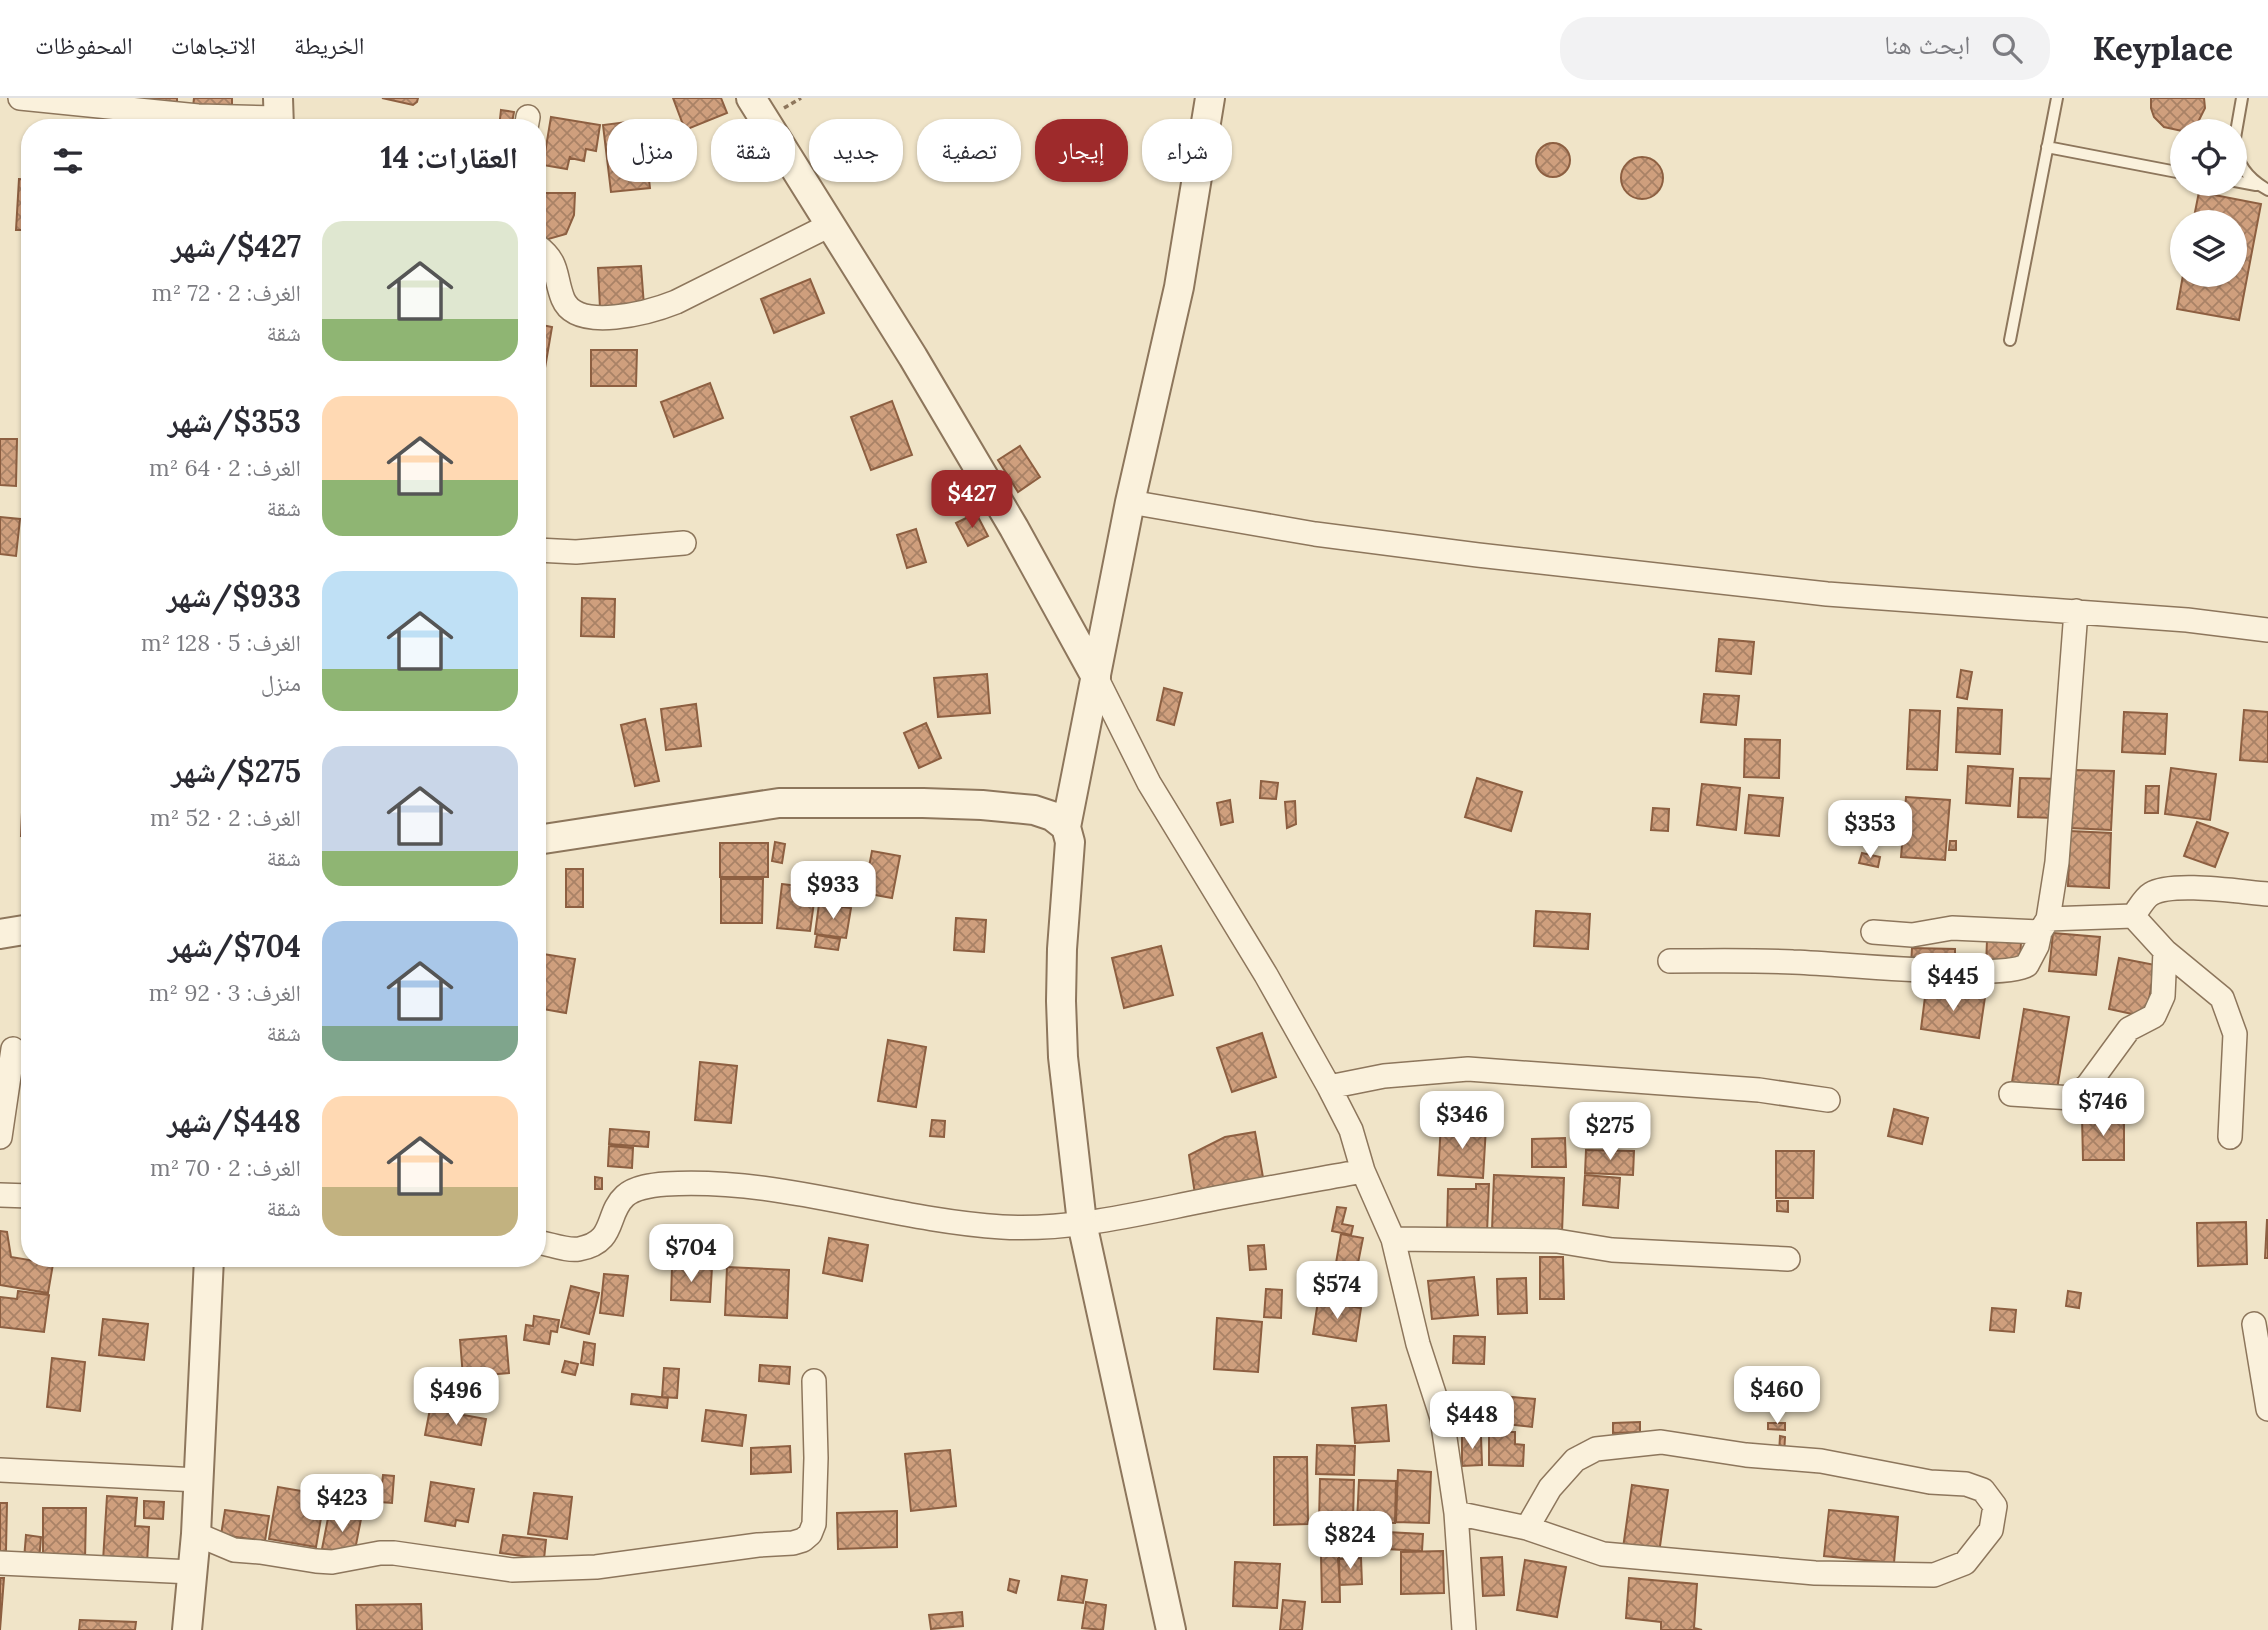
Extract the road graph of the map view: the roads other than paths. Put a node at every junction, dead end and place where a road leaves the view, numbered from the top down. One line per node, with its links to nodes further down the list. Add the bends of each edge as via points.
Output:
1 (20, 98): 6 (street, via 198,116)
2 (751, 98): 12 (street)
3 (1210, 98): 15 (street, via 1179,287)
4 (2057, 98): 8 (lane)
5 (2242, 98): 7 (lane)
6 (279, 115)
7 (2238, 119)
8 (2047, 147): 9 (lane); 14 (lane)
9 (2170, 171)
10 (2247, 173): 11 (lane)
11 (2263, 187)
12 (830, 225): 13 (street, via 676,302 622,316 587,317 571,310 563,301 557,273); 20 (street, via 913,357)
13 (546, 253)
14 (2010, 340)
15 (1130, 502): 18 (street, via 1315,534 1478,555 1827,594); 20 (street)
16 (684, 543): 17 (street)
17 (546, 550)
18 (2076, 611): 19 (street); 25 (street, via 2057,862)
19 (2268, 630)
20 (1097, 677): 21 (street); 32 (street, via 1149,783)
21 (1066, 827): 22 (street, via 1034,810 982,805 779,803); 40 (street, via 1070,842 1062,950 1063,1057)
22 (546, 839)
23 (2268, 894): 24 (street, via 2175,889 2150,894)
24 (2133, 916): 25 (street); 29 (street)
25 (2044, 926): 27 (street, via 1952,928 1912,935); 30 (street, via 2028,965 2014,970)
26 (21, 930): 28 (street)
27 (1873, 932)
28 (0, 934)
29 (2165, 951): 33 (street, via 2163,996 2154,1016 2129,1029 2088,1085 2072,1098); 36 (street, via 2222,998 2235,1034)
30 (1670, 961)
31 (13, 1049): 35 (street)
32 (1329, 1087): 34 (street, via 1384,1076 1468,1069 1759,1090); 37 (street, via 1351,1130)
33 (2011, 1094)
34 (1828, 1100)
35 (0, 1137)
36 (2230, 1137)
37 (1363, 1171): 40 (street); 41 (street)
38 (0, 1195): 39 (street)
39 (21, 1196)
40 (1082, 1223): 42 (street, via 1002,1227 748,1186 665,1184 625,1196 601,1240 576,1249); 56 (street)
41 (1393, 1239): 43 (street, via 1557,1241 1612,1250); 50 (street, via 1418,1344 1443,1418)
42 (546, 1244)
43 (1788, 1259)
44 (209, 1267): 49 (street)
45 (2254, 1324): 47 (street)
46 (814, 1381): 52 (street, via 814,1524 803,1541 596,1567 512,1570 394,1553 316,1561 234,1550)
47 (2268, 1409)
48 (0, 1469): 49 (street)
49 (198, 1480): 52 (street)
50 (1457, 1513): 51 (street); 57 (street)
51 (1527, 1528): 51 (street, via 1603,1554 1815,1573 1934,1575 1965,1563 1991,1530 1995,1506 1983,1490 1966,1484 1661,1442 1596,1449 1575,1460 1550,1488)
52 (196, 1534): 54 (street)
53 (0, 1563): 54 (street)
54 (192, 1572): 55 (street)
55 (187, 1630)
56 (1171, 1630)
57 (1464, 1630)

